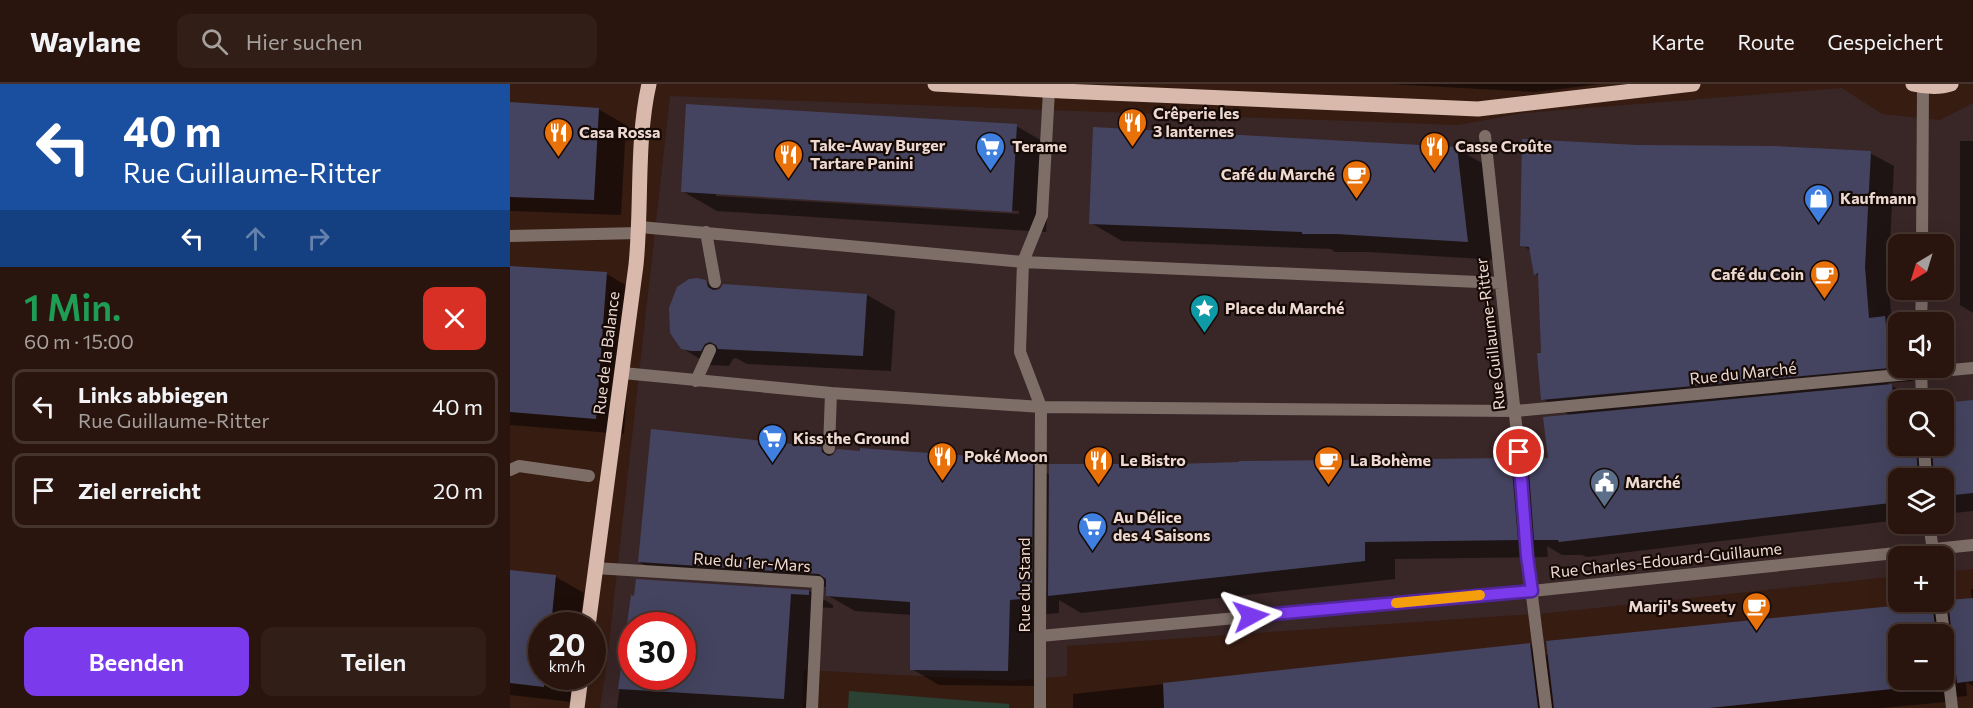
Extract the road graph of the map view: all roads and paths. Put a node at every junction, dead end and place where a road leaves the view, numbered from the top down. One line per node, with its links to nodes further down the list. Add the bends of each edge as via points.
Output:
1 (649, 84): 8 (main road, Rue de la Balance, via 644,108)
2 (935, 84): 6 (main road)
3 (1693, 84): 6 (main road, via 1478,110)
4 (1952, 84): 5 (main road)
5 (1918, 85): 10 (street)
6 (1057, 89): 12 (street, via 1042,215)
7 (1485, 136): 14 (street, Rue Guillaume-Ritter)
8 (640, 230): 9 (street); 11 (street); 19 (main road, Rue de la Balance)
9 (706, 232): 12 (street); 13 (street)
10 (1922, 234)
11 (510, 236)
12 (1023, 262): 14 (street); 22 (street, Rue du Stand, via 1020,352)
13 (715, 282)
14 (1501, 283): 23 (street, Rue Guillaume-Ritter)
15 (710, 350): 20 (street)
16 (1954, 369): 17 (street, Rue du Marché)
17 (1973, 369)
18 (1888, 373): 23 (street, Rue du Marché)
19 (623, 374): 20 (street, Rue du Marché); 30 (main road, Rue de la Balance)
20 (696, 381): 21 (street, Rue du Marché)
21 (831, 393): 22 (street, Rue du Marché); 24 (street)
22 (1041, 407): 23 (street, Rue du Marché); 33 (street, Rue du Stand)
23 (1515, 411): 31 (street, Rue Guillaume-Ritter)
24 (829, 447)
25 (510, 470): 26 (street, via 519,466)
26 (589, 476)
27 (1973, 545): 28 (street, Rue Charles-Edouard-Guillaume)
28 (1954, 549)
29 (1888, 557): 31 (street, Rue Charles-Edouard-Guillaume)
30 (595, 568): 32 (main road, Rue de la Balance); 37 (street, Rue du 1er-Mars, via 818,582)
31 (1532, 591): 33 (street, Rue Charles-Edouard-Guillaume); 39 (street, Rue Guillaume-Ritter)
32 (590, 612)
33 (1040, 636): 38 (street, Rue du Stand)
34 (579, 690): 36 (main road)
35 (1950, 690): 40 (street)
36 (577, 708)
37 (812, 708)
38 (1040, 708)
39 (1546, 708)
40 (1952, 708)

